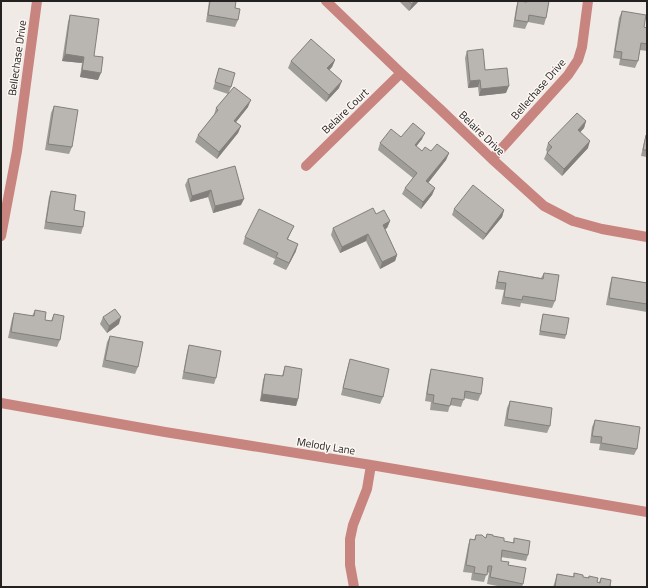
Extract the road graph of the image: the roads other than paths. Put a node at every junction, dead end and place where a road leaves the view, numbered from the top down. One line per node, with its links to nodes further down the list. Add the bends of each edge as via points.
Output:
1 (37, 1): 7 (street, Bellechase Drive, via 17,151)
2 (326, 1): 4 (street, Belaire Drive)
3 (588, 1): 5 (street, Bellechase Drive, via 578,60)
4 (401, 73): 5 (street, Belaire Drive); 6 (street, Belaire Court)
5 (492, 159): 8 (street, Belaire Drive, via 544,206 573,221)
6 (306, 166)
7 (1, 236)
8 (647, 237)
9 (1, 403): 10 (street, Melody Lane)
10 (371, 465): 11 (street, Melody Lane); 12 (street, via 367,490 350,539 350,565)
11 (647, 512)
12 (354, 587)

